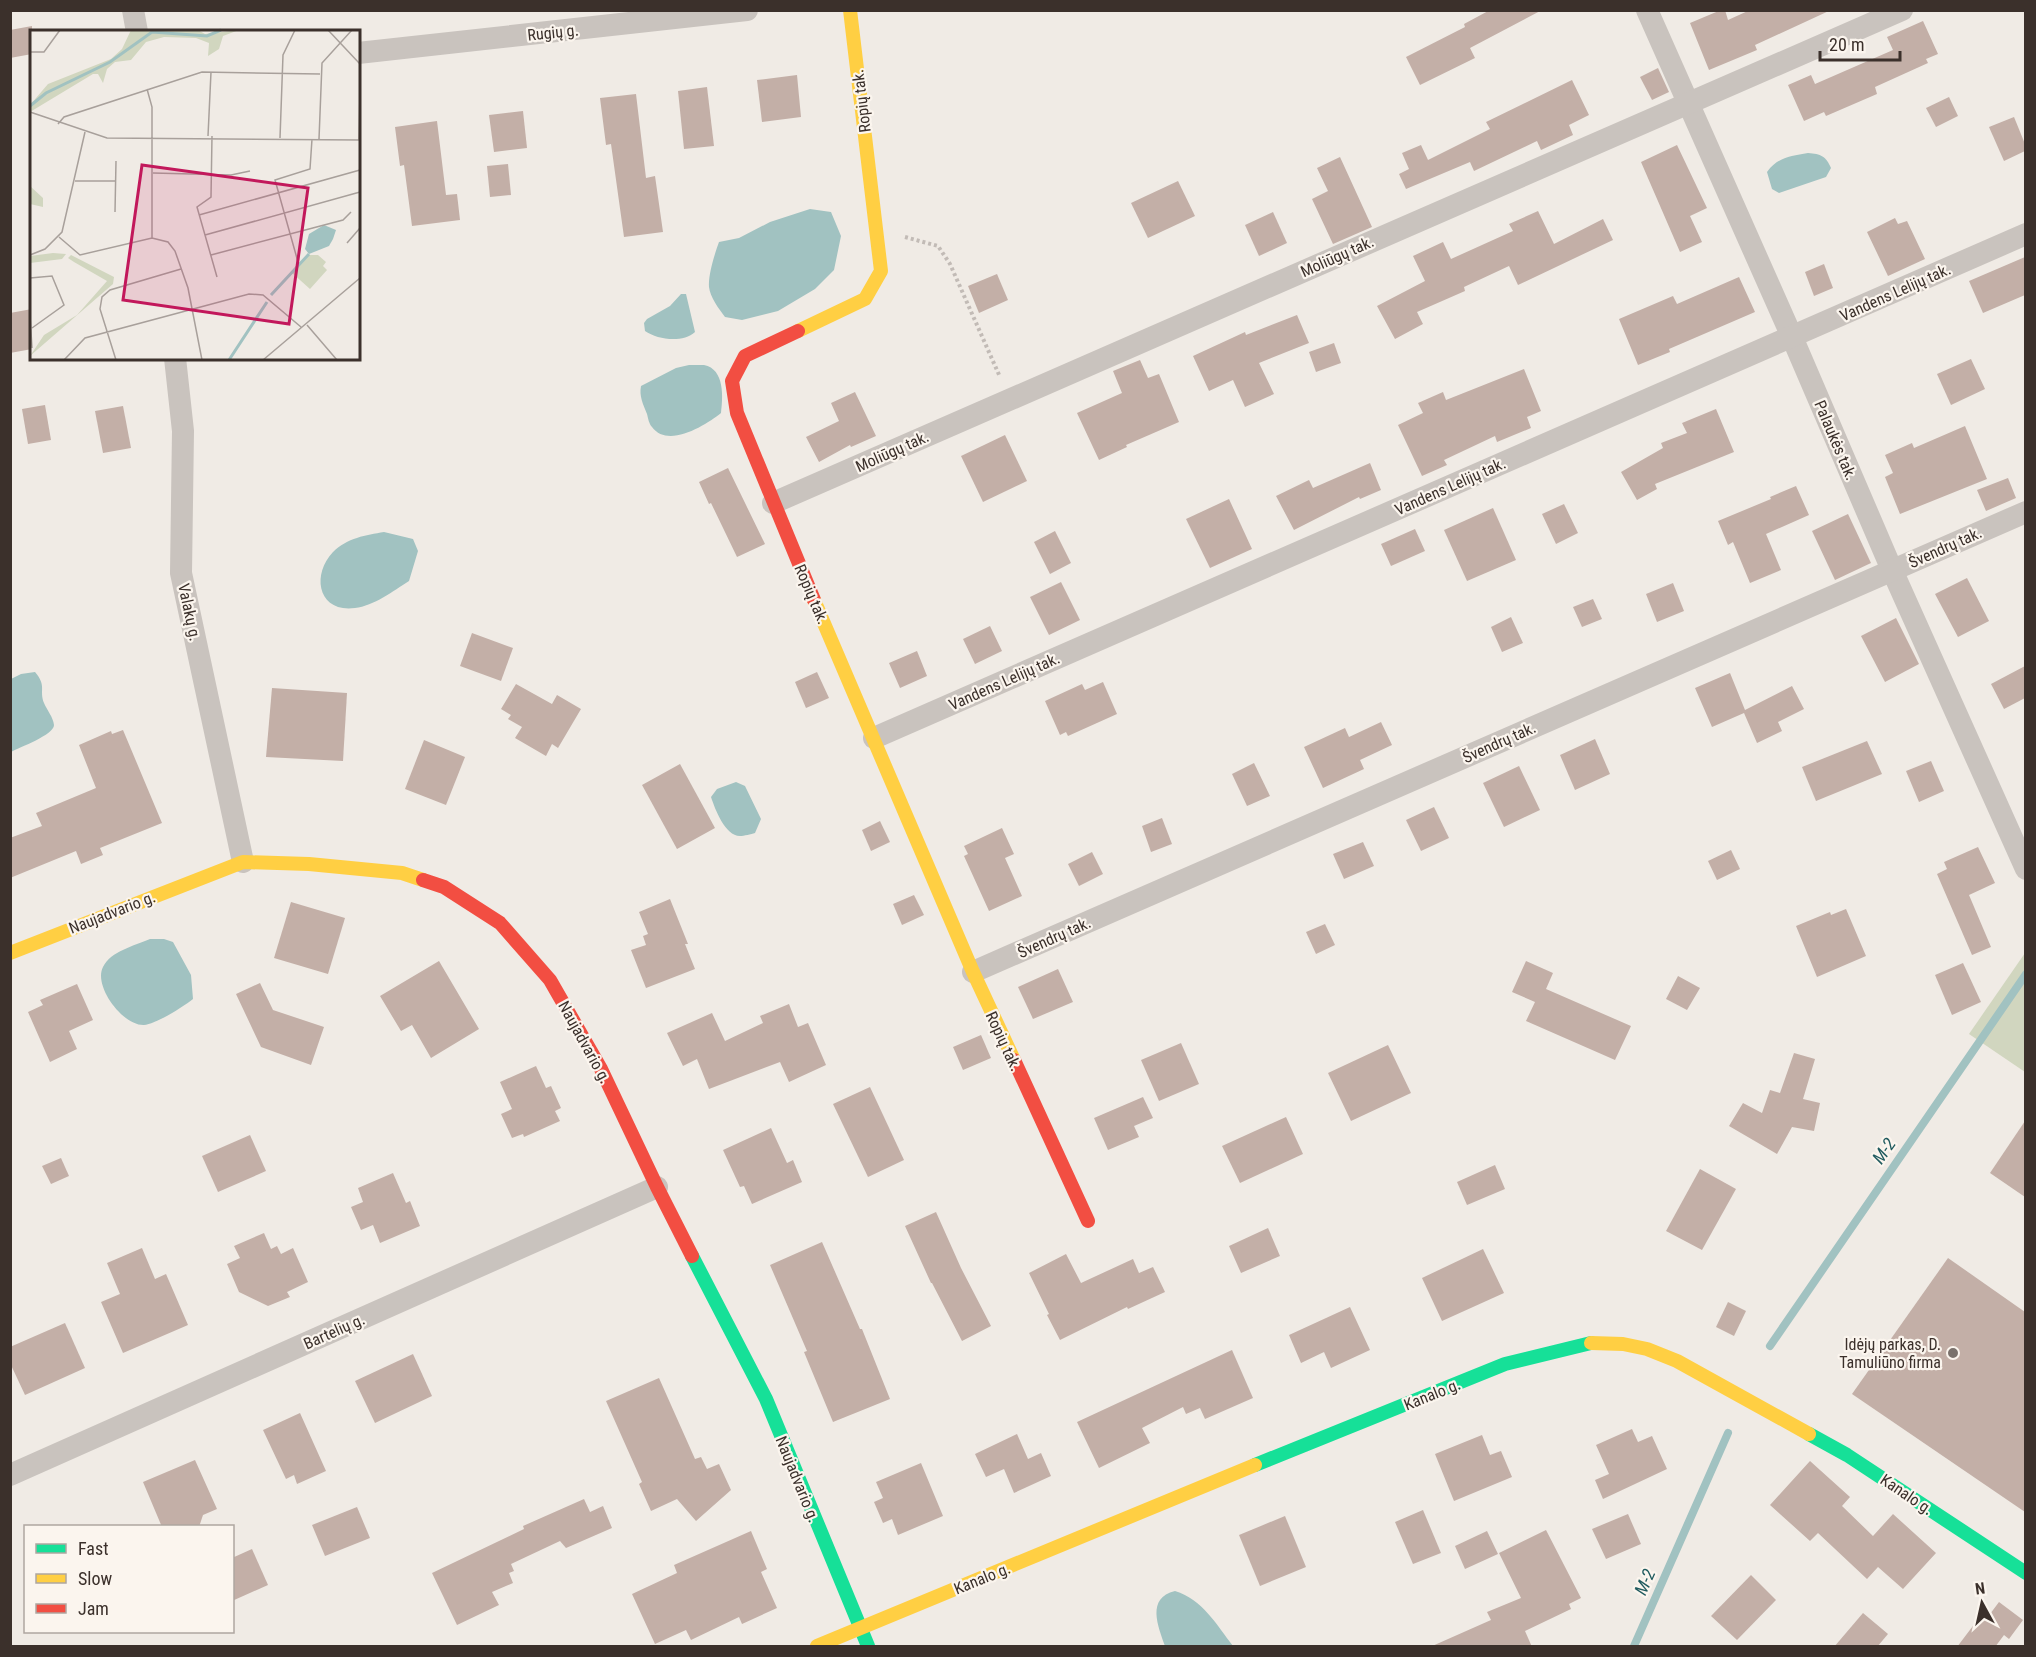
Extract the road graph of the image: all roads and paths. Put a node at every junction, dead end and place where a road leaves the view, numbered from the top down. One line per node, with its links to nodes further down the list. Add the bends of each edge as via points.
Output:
1 (133, 10): 6 (street)
2 (747, 10): 7 (street, Rugių g.)
3 (850, 10): 9 (street, Ropių tak.)
4 (1647, 10): 8 (street, Palaukės tak.)
5 (1902, 10): 8 (street, Moliūgų tak.)
6 (137, 30)
7 (360, 53)
8 (1687, 104): 11 (street, Palaukės tak.); 13 (street, Moliūgų tak.)
9 (877, 232): 13 (path, via 938,246 950,264); 14 (street, Ropių tak., via 882,271 865,299 744,356 732,381 737,413)
10 (2025, 234): 11 (street, Vandens Lelijų tak.)
11 (1792, 337): 16 (street, Palaukės tak.); 17 (street, Vandens Lelijų tak.)
12 (175, 360): 18 (street, Valakų g., via 183,431 181,573)
13 (1010, 400): 14 (street, Moliūgų tak.)
14 (774, 503): 17 (street, Ropių tak.)
15 (2025, 512): 16 (street, Švendrų tak.)
16 (1892, 570): 19 (street, Palaukės tak.); 21 (street, Švendrų tak.)
17 (874, 738): 21 (street, Ropių tak.)
18 (243, 862): 20 (street, Naujadvario g.); 22 (street, Naujadvario g., via 402,873 444,887 500,923 550,980 601,1069)
19 (2025, 869)
20 (10, 953)
21 (973, 972): 23 (street, Ropių tak.)
22 (657, 1187): 24 (street, Bartelių g.); 26 (street, Naujadvario g., via 766,1400)
23 (1088, 1221)
24 (10, 1475)
25 (2025, 1573): 26 (street, Kanalo g., via 1847,1455 1677,1361 1647,1349 1589,1342 1505,1364)
26 (860, 1628): 27 (street, Kanalo g.); 28 (street, Naujadvario g.)
27 (817, 1647)
28 (868, 1647)

